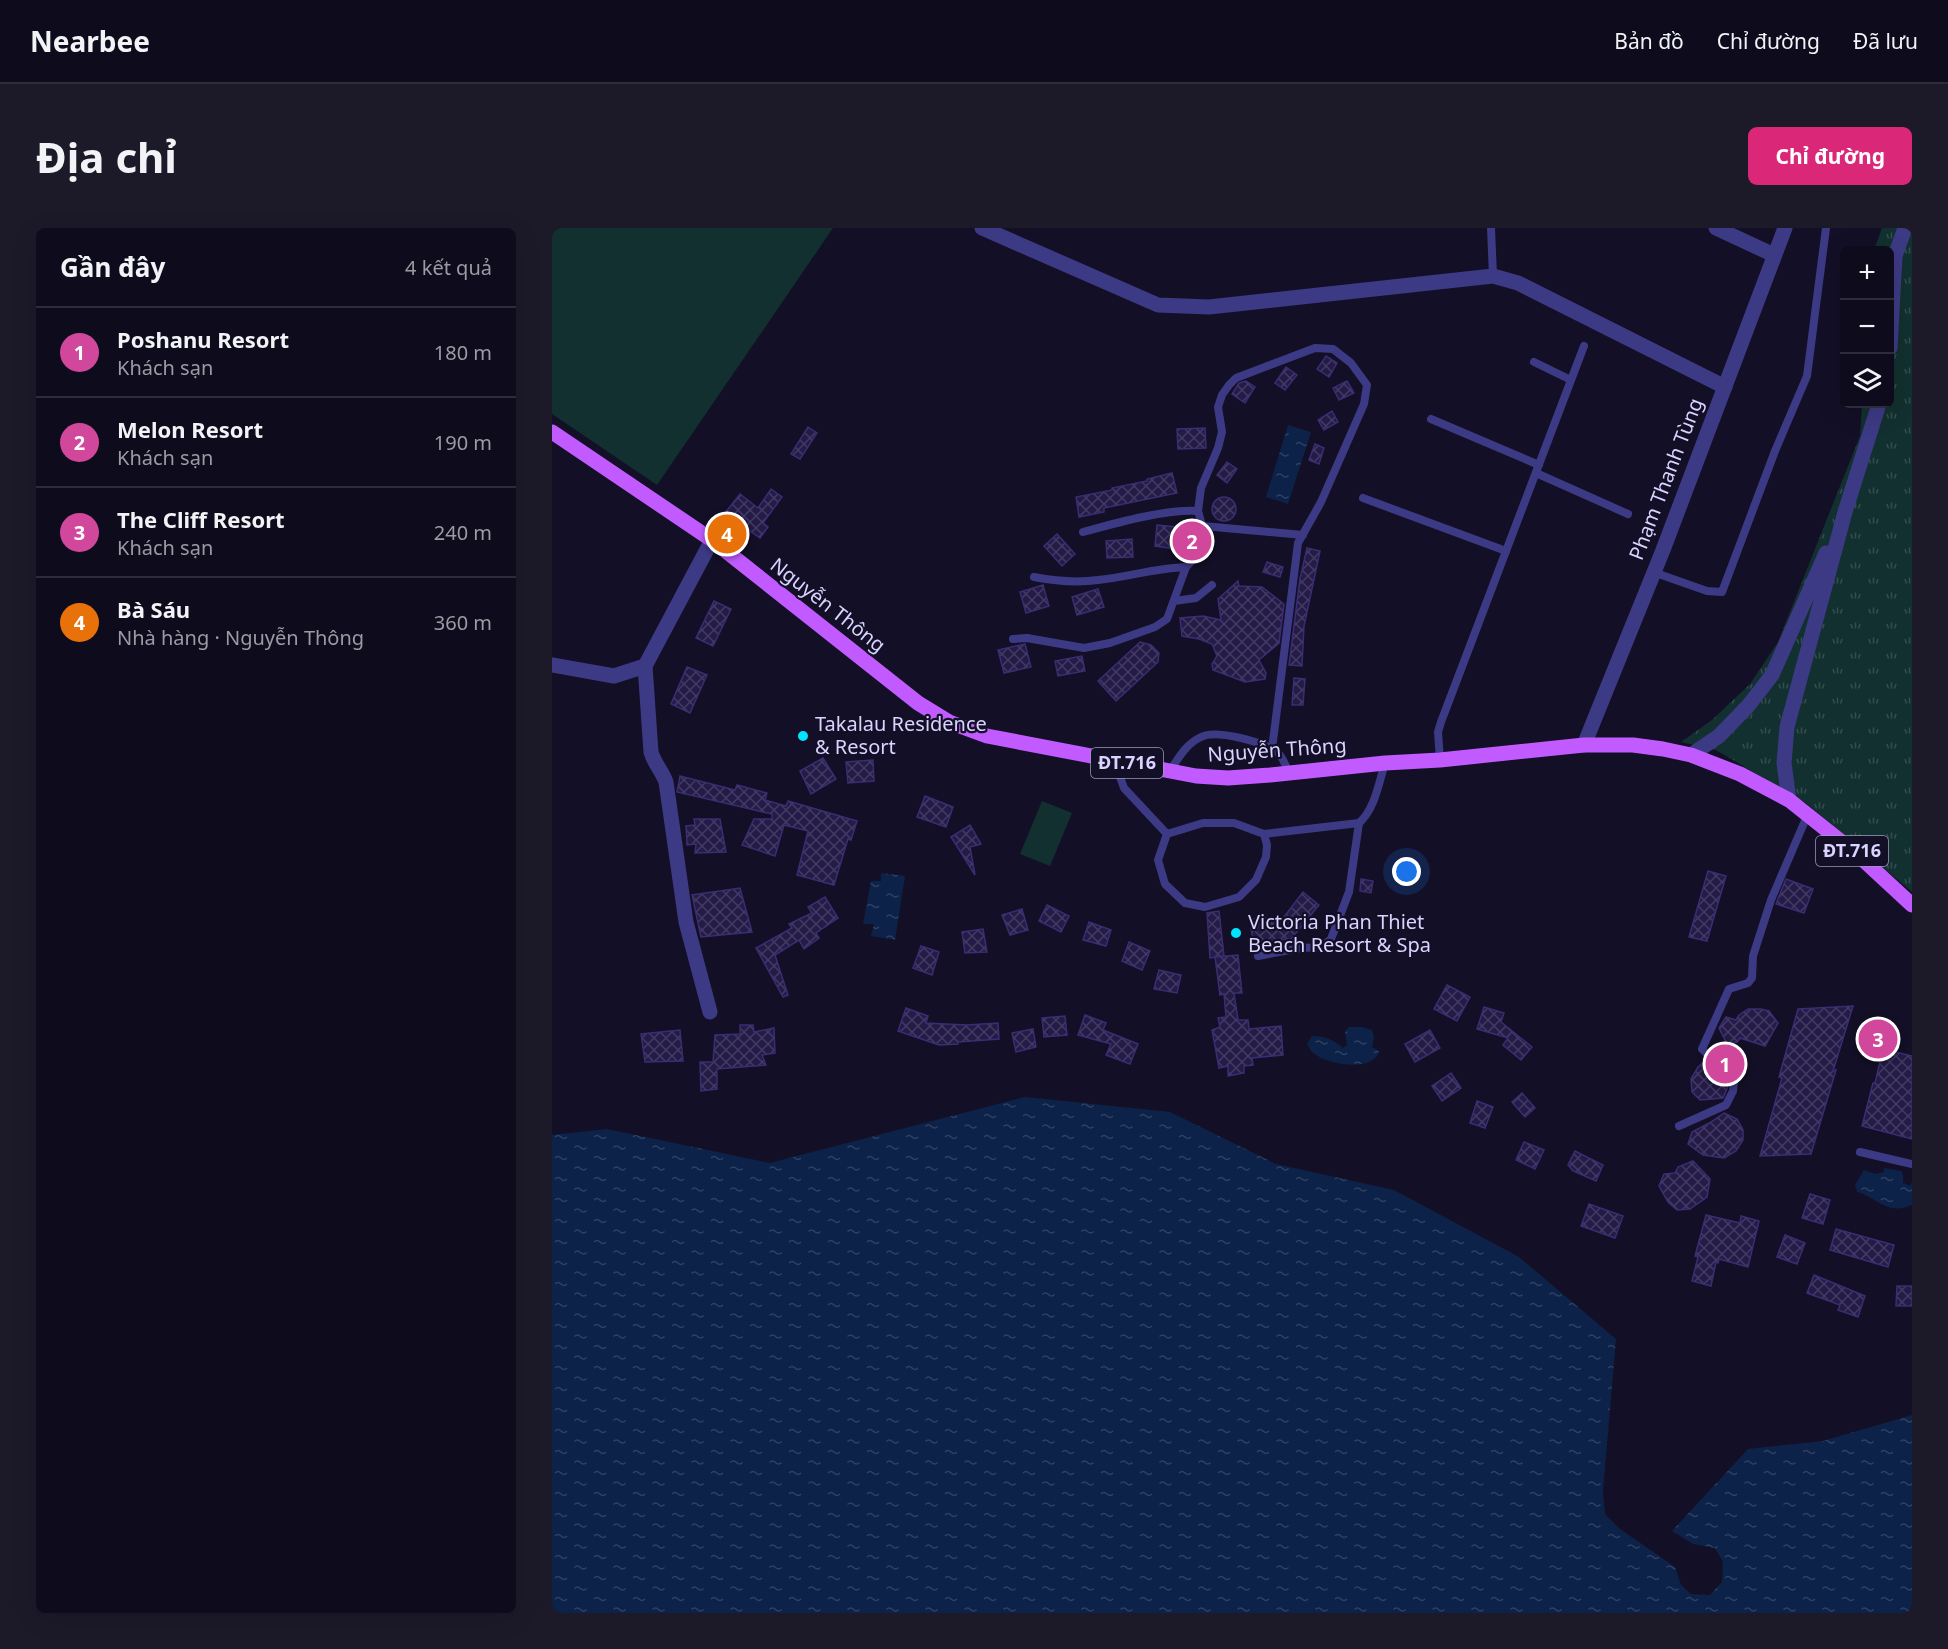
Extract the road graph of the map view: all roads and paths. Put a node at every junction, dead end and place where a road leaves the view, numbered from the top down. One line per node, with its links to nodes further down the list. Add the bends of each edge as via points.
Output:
1 (982, 228): 8 (street, via 1158,304 1209,307)
2 (1491, 228): 8 (lane)
3 (1716, 228): 7 (street)
4 (1785, 228): 7 (street, Phạm Thanh Tùng)
5 (1826, 228): 28 (lane, via 1807,376 1722,592 1707,591)
6 (1905, 228): 9 (street, via 1895,256)
7 (1774, 255): 13 (street, Phạm Thanh Tùng)
8 (1493, 276): 13 (street, via 1518,283)
9 (1893, 300)
10 (1584, 346): 12 (lane)
11 (1534, 362): 12 (lane)
12 (1571, 380): 17 (lane)
13 (1725, 387): 28 (street, Phạm Thanh Tùng)
14 (1878, 408): 20 (street)
15 (1431, 419): 17 (lane)
16 (552, 432): 25 (main road, Nguyễn Thông / ĐT.716)
17 (1538, 469): 21 (lane); 26 (lane)
18 (1363, 498): 26 (lane)
19 (1198, 511): 22 (lane); 23 (lane, via 1185,510); 24 (lane, via 1201,488 1222,432 1218,407 1228,385 1236,378 1315,348 1333,349 1351,363 1367,385 1364,404)
20 (1845, 512): 37 (street, via 1772,675 1719,736); 43 (street, via 1787,727 1784,763)
21 (1628, 514)
22 (1203, 526): 24 (lane); 27 (lane, via 1206,539)
23 (1083, 532)
24 (1303, 534): 36 (lane, via 1298,543)
25 (712, 540): 34 (street); 38 (main road, Nguyễn Thông / ĐT.716, via 918,703 949,722 987,736)
26 (1506, 551): 39 (lane, via 1441,722)
27 (1186, 567): 29 (lane, via 1100,580); 31 (lane)
28 (1653, 572): 35 (street, Phạm Thanh Tùng)
29 (1034, 577)
30 (1212, 585): 31 (lane, via 1196,598)
31 (1174, 601): 32 (lane, via 1167,619 1155,627 1110,643 1084,648)
32 (1014, 639)
33 (552, 665): 34 (street, via 614,676)
34 (645, 666): 50 (street, via 651,752 666,782 686,922)
35 (1584, 745): 37 (main road, Nguyễn Thông / ĐT.716, via 1633,746); 39 (main road, Nguyễn Thông / ĐT.716)
36 (1272, 749): 41 (lane, via 1230,736 1204,735 1188,744); 42 (lane, via 1280,754)
37 (1691, 755): 43 (main road, Nguyễn Thông / ĐT.716, via 1740,774)
38 (1114, 760): 41 (main road, Nguyễn Thông / ĐT.716); 46 (lane, via 1124,788)
39 (1440, 760): 40 (main road, Nguyễn Thông / ĐT.716)
40 (1385, 763): 42 (main road, Nguyễn Thông / ĐT.716); 45 (lane, via 1370,808)
41 (1170, 771): 42 (main road, Nguyễn Thông / ĐT.716, via 1228,778)
42 (1289, 773)
43 (1789, 800): 44 (main road, Nguyễn Thông / ĐT.716)
44 (1806, 816): 48 (main road, Nguyễn Thông / ĐT.716, via 1858,855); 51 (lane, via 1771,900 1753,956 1752,978 1729,990 1702,1049 1732,1067 1731,1096 1726,1105)
45 (1359, 823): 47 (lane); 49 (lane, via 1349,892 1331,939 1321,947)
46 (1167, 834): 47 (lane, via 1203,823 1234,823); 47 (lane, via 1158,860 1166,884 1185,903 1205,908 1239,897 1256,880 1266,857)
47 (1264, 834)
48 (1912, 905)
49 (1258, 956)
50 (710, 1012)
51 (1679, 1126)
52 (1860, 1152): 53 (lane)
53 (1912, 1164)

